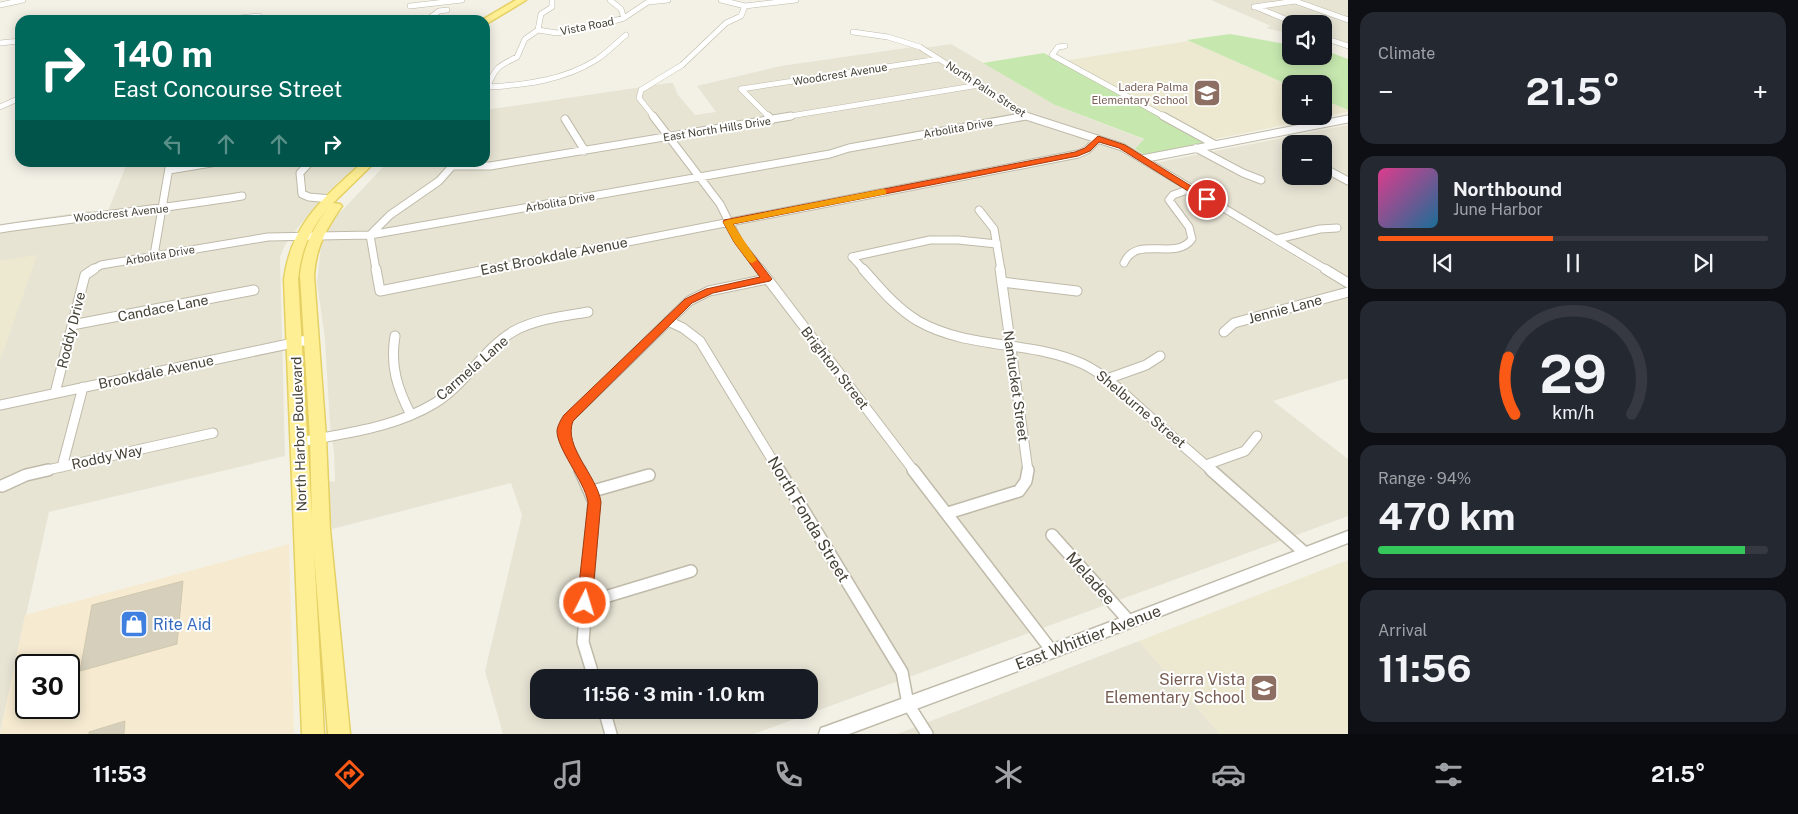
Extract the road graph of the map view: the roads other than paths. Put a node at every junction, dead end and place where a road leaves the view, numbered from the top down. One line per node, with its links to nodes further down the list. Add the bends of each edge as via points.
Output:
1 (23, 0): 11 (street)
2 (462, 0): 12 (street)
3 (512, 0): 16 (main road)
4 (522, 0): 17 (main road)
5 (552, 0): 21 (street, Vista Road, via 552,7 541,14)
6 (610, 0): 18 (street, via 621,10)
7 (668, 0): 18 (street, Vista Road, via 648,2)
8 (721, 0): 13 (street)
9 (796, 0): 13 (street)
10 (1295, 1): 19 (street, via 1254,7); 20 (street)
11 (0, 5)
12 (410, 6)
13 (745, 6): 40 (street, Brighton Street, via 742,16 726,23 682,65 641,90 639,98)
14 (447, 10): 15 (street)
15 (434, 15)
16 (486, 15)
17 (490, 18)
18 (624, 18): 21 (street, Vista Road, via 557,33)
19 (1282, 18)
20 (1348, 20)
21 (538, 30): 30 (street, via 525,39 517,57 498,66)
22 (853, 32): 29 (street, North Palm Street, via 916,45)
23 (626, 35): 32 (street, via 596,60 569,74 532,84)
24 (1332, 41): 28 (street)
25 (15, 42): 26 (street)
26 (0, 43)
27 (1065, 46): 42 (street, via 1058,47 1052,55)
28 (1348, 46)
29 (939, 59): 31 (street, North Palm Street); 33 (street, Woodcrest Avenue)
30 (490, 80)
31 (979, 85): 36 (street, North Palm Street); 39 (street, East North Hills Drive)
32 (490, 87)
33 (741, 90): 39 (street)
34 (15, 100): 35 (street)
35 (0, 107)
36 (1026, 116): 41 (street, North Palm Street); 53 (street, Arbolita Drive)
37 (564, 119): 44 (street)
38 (1348, 119): 42 (street)
39 (772, 120): 40 (street, East North Hills Drive)
40 (669, 138): 44 (street, East North Hills Drive); 53 (street, Brighton Street)
41 (1098, 139): 45 (street, North Palm Street, via 1122,147); 61 (street, via 1088,150 1078,154)
42 (1214, 144): 43 (street)
43 (1196, 148): 45 (street); 54 (street, via 1243,174)
44 (585, 151): 46 (street, East North Hills Drive)
45 (1142, 159): 56 (street, North Palm Street)
46 (490, 166)
47 (170, 167): 59 (street)
48 (306, 167): 58 (street, via 300,175 302,194)
49 (365, 167): 58 (main road, North Harbor Boulevard)
50 (378, 167): 65 (main road, North Harbor Boulevard, via 337,204)
51 (451, 167): 64 (street, via 439,181 390,215)
52 (1332, 172): 55 (street)
53 (699, 177): 61 (street, Brighton Street, via 720,204); 64 (street, Arbolita Drive)
54 (1261, 180)
55 (1348, 181)
56 (1190, 189): 66 (street, North Palm Street); 69 (street, via 1173,195 1169,200 1191,231 1189,243 1168,250 1139,249 1126,256)
57 (242, 196): 59 (street, Woodcrest Avenue)
58 (330, 199): 65 (main road, North Harbor Boulevard, via 314,216)
59 (162, 209): 63 (street, Woodcrest Avenue, via 60,219); 68 (street)
60 (979, 210): 67 (street, Nantucket Street, via 994,229)
61 (727, 222): 64 (street, East Brookdale Avenue, via 380,290); 71 (street, Brighton Street)
62 (1337, 228): 66 (street)
63 (0, 229)
64 (370, 235): 65 (street, Arbolita Drive)
65 (309, 236): 68 (street, Arbolita Drive, via 238,241); 82 (main road, North Harbor Boulevard, via 307,275); 83 (main road, North Harbor Boulevard, via 294,256 291,279)
66 (1276, 239): 73 (street, North Palm Street)
67 (997, 244): 72 (street, Nantucket Street); 84 (street, Shelburne Street, via 930,240 852,257 895,304 920,322 954,336)
68 (154, 255): 70 (street, Arbolita Drive)
69 (1124, 263)
70 (92, 269): 79 (street, Roddy Drive, via 85,275)
71 (766, 279): 78 (street, via 698,295); 100 (street, Brighton Street)
72 (1002, 282): 75 (street); 84 (street, Nantucket Street)
73 (1348, 283)
74 (254, 290): 79 (street, Candace Lane)
75 (1077, 291)
76 (1348, 292): 80 (street, Jennie Lane, via 1234,323)
77 (588, 312): 90 (street, Carmela Lane, via 524,326 506,338 438,400)
78 (668, 321): 99 (street, via 568,418 565,440); 109 (street, North Fonda Street, via 700,340 902,672)
79 (72, 325): 88 (street, Roddy Drive)
80 (1224, 332)
81 (394, 336): 90 (street, via 391,355 393,377)
82 (312, 339): 83 (street, Brookdale Avenue); 93 (main road, North Harbor Boulevard)
83 (295, 342): 87 (street, Brookdale Avenue); 94 (main road, North Harbor Boulevard)
84 (1011, 345): 86 (street, Shelburne Street, via 1065,355 1088,365); 100 (street, Nantucket Street, via 1028,470 1026,481 1019,491)
85 (1160, 356): 86 (street, via 1146,365)
86 (1107, 379): 95 (street, Shelburne Street)
87 (83, 387): 88 (street, Brookdale Avenue); 96 (street)
88 (55, 393): 89 (street, Brookdale Avenue)
89 (0, 405)
90 (411, 415): 93 (street, Carmela Lane)
91 (214, 434): 96 (street, Roddy Way)
92 (1257, 436): 95 (street, via 1245,451)
93 (318, 438): 94 (street, Carmela Lane); 112 (main road, North Harbor Boulevard, via 321,530)
94 (300, 442): 111 (main road, North Harbor Boulevard)
95 (1206, 464): 103 (street, Shelburne Street)
96 (62, 467): 98 (street, Roddy Way, via 26,475)
97 (649, 475): 99 (street)
98 (1, 488)
99 (593, 491): 105 (street)
100 (948, 513): 107 (street, Brighton Street)
101 (1052, 535): 106 (street, Meladee)
102 (1348, 537): 103 (street, East Whittier Avenue)
103 (1305, 553): 106 (street, East Whittier Avenue)
104 (691, 571): 105 (street)
105 (585, 603): 108 (street, via 583,642)
106 (1129, 621): 107 (street, East Whittier Avenue)
107 (1052, 651): 109 (street, East Whittier Avenue)
108 (591, 669)
109 (908, 704): 114 (street, East Whittier Avenue); 115 (street, North Fonda Street)
110 (607, 719): 113 (street)
111 (313, 734)
112 (339, 734)
113 (612, 734)
114 (827, 734)
115 (927, 734)

